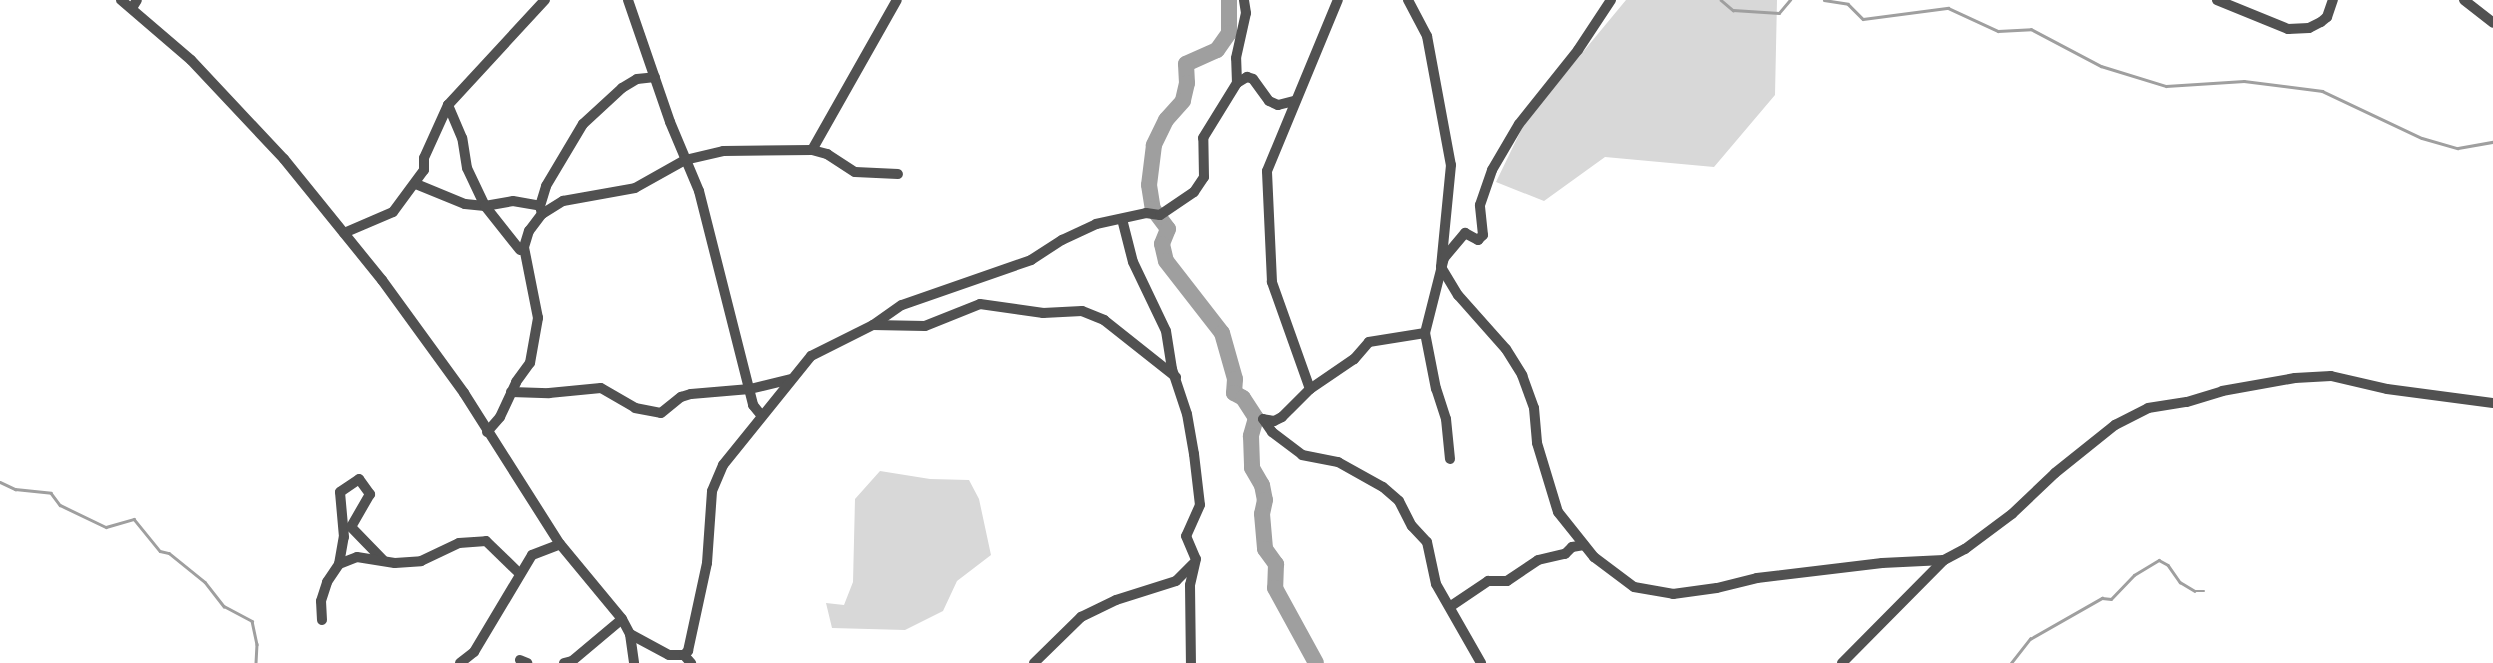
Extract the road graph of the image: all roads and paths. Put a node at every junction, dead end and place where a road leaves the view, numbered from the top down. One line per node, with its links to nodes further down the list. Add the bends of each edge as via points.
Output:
1 (121, 0): 12 (street)
2 (545, 0): 17 (street)
3 (628, 0): 14 (street)
4 (897, 0): 18 (street)
5 (1244, 0): 15 (street, via 1246,13 1236,58)
6 (1338, 0): 16 (street)
7 (1408, 0): 27 (street, via 1428,36 1451,165)
8 (1611, 0): 27 (street, via 1578,50 1519,124 1492,170 1480,205 1484,235 1478,240 1465,233 1444,258)
9 (2216, 0): 10 (street, via 2288,29 2310,28 2320,22 2327,17)
10 (2333, 0)
11 (2464, 0): 13 (street)
12 (135, 4): 25 (street, via 284,159)
13 (2493, 23)
14 (655, 77): 19 (street); 23 (street, via 637,79 622,88 583,124 556,165)
15 (1237, 84): 16 (street, via 1248,77 1269,101 1278,105); 24 (street, via 1202,138 1204,177 1194,192 1160,215 1146,213)
16 (1294, 100): 33 (street, via 1267,171 1266,204 1272,282)
17 (448, 105): 21 (street); 22 (street, via 462,138 468,168)
18 (812, 150): 19 (street, via 723,151); 20 (street, via 827,154 855,172)
19 (685, 160): 23 (street, via 634,188 563,200); 32 (street, via 698,191)
20 (898, 174)
21 (416, 184): 22 (street, via 465,204); 25 (street, via 393,212)
22 (485, 206): 23 (street, via 513,201); 26 (street)
23 (541, 210): 34 (street, via 529,230 524,247 538,318 536,338 530,364)
24 (1122, 219): 28 (street, via 1096,224 1031,260 902,305); 30 (street, via 1133,262 1166,331)
25 (344, 233): 37 (street, via 419,328)
26 (520, 250)
27 (1441, 267): 29 (street); 42 (street, via 1458,295 1506,349 1522,375 1534,408 1537,443 1558,512)
28 (874, 325): 30 (street, via 925,326 980,304 1043,313 1082,311 1104,320); 31 (street, via 811,356)
29 (1425, 333): 33 (street, via 1368,342 1354,359); 38 (street, via 1436,389 1446,419)
30 (1176, 377): 43 (street, via 1187,414 1200,505 1186,536)
31 (791, 379): 32 (street); 36 (street)
32 (750, 389): 34 (street, via 691,394 681,397 661,412 635,408 601,388 549,394); 36 (street, via 753,405)
33 (1310, 389): 48 (street, via 1282,417 1274,421 1263,419 1272,432 1302,455 1338,462 1383,487 1399,501 1412,526 1427,542 1436,584)
34 (511, 392): 37 (street, via 500,417)
35 (2493, 404): 45 (street, via 2330,376 2236,388 2187,402 2148,408 2115,425 2054,474 2012,514 1965,549)
36 (761, 415): 52 (street, via 726,460 715,482 699,605)
37 (487, 432): 41 (street)
38 (1450, 459)
39 (340, 518): 40 (street); 40 (street, via 340,492 358,479 370,494); 46 (street, via 344,537)
40 (351, 527): 44 (street)
41 (560, 544): 47 (street, via 532,555); 49 (street)
42 (1584, 545): 45 (street, via 1594,557 1634,587 1673,594 1757,578 1882,563); 48 (street, via 1572,547 1565,554 1538,560 1507,581 1488,581)
43 (1196, 559): 56 (street, via 1176,581 1116,600 1081,617); 57 (street, via 1190,585)
44 (382, 560): 46 (street, via 357,557); 47 (street, via 421,562 459,543 486,541)
45 (1944, 560): 59 (street)
46 (339, 564): 50 (street, via 327,582 321,601)
47 (519, 573): 53 (street, via 474,652)
48 (1451, 606): 58 (street)
49 (622, 619): 51 (street); 54 (street, via 572,661)
50 (322, 620)
51 (630, 634): 52 (street, via 669,655); 55 (street)
52 (687, 659)
53 (460, 663)
54 (564, 663)
55 (634, 663)
56 (1034, 663)
57 (1191, 663)
58 (1481, 663)
59 (1842, 663)

